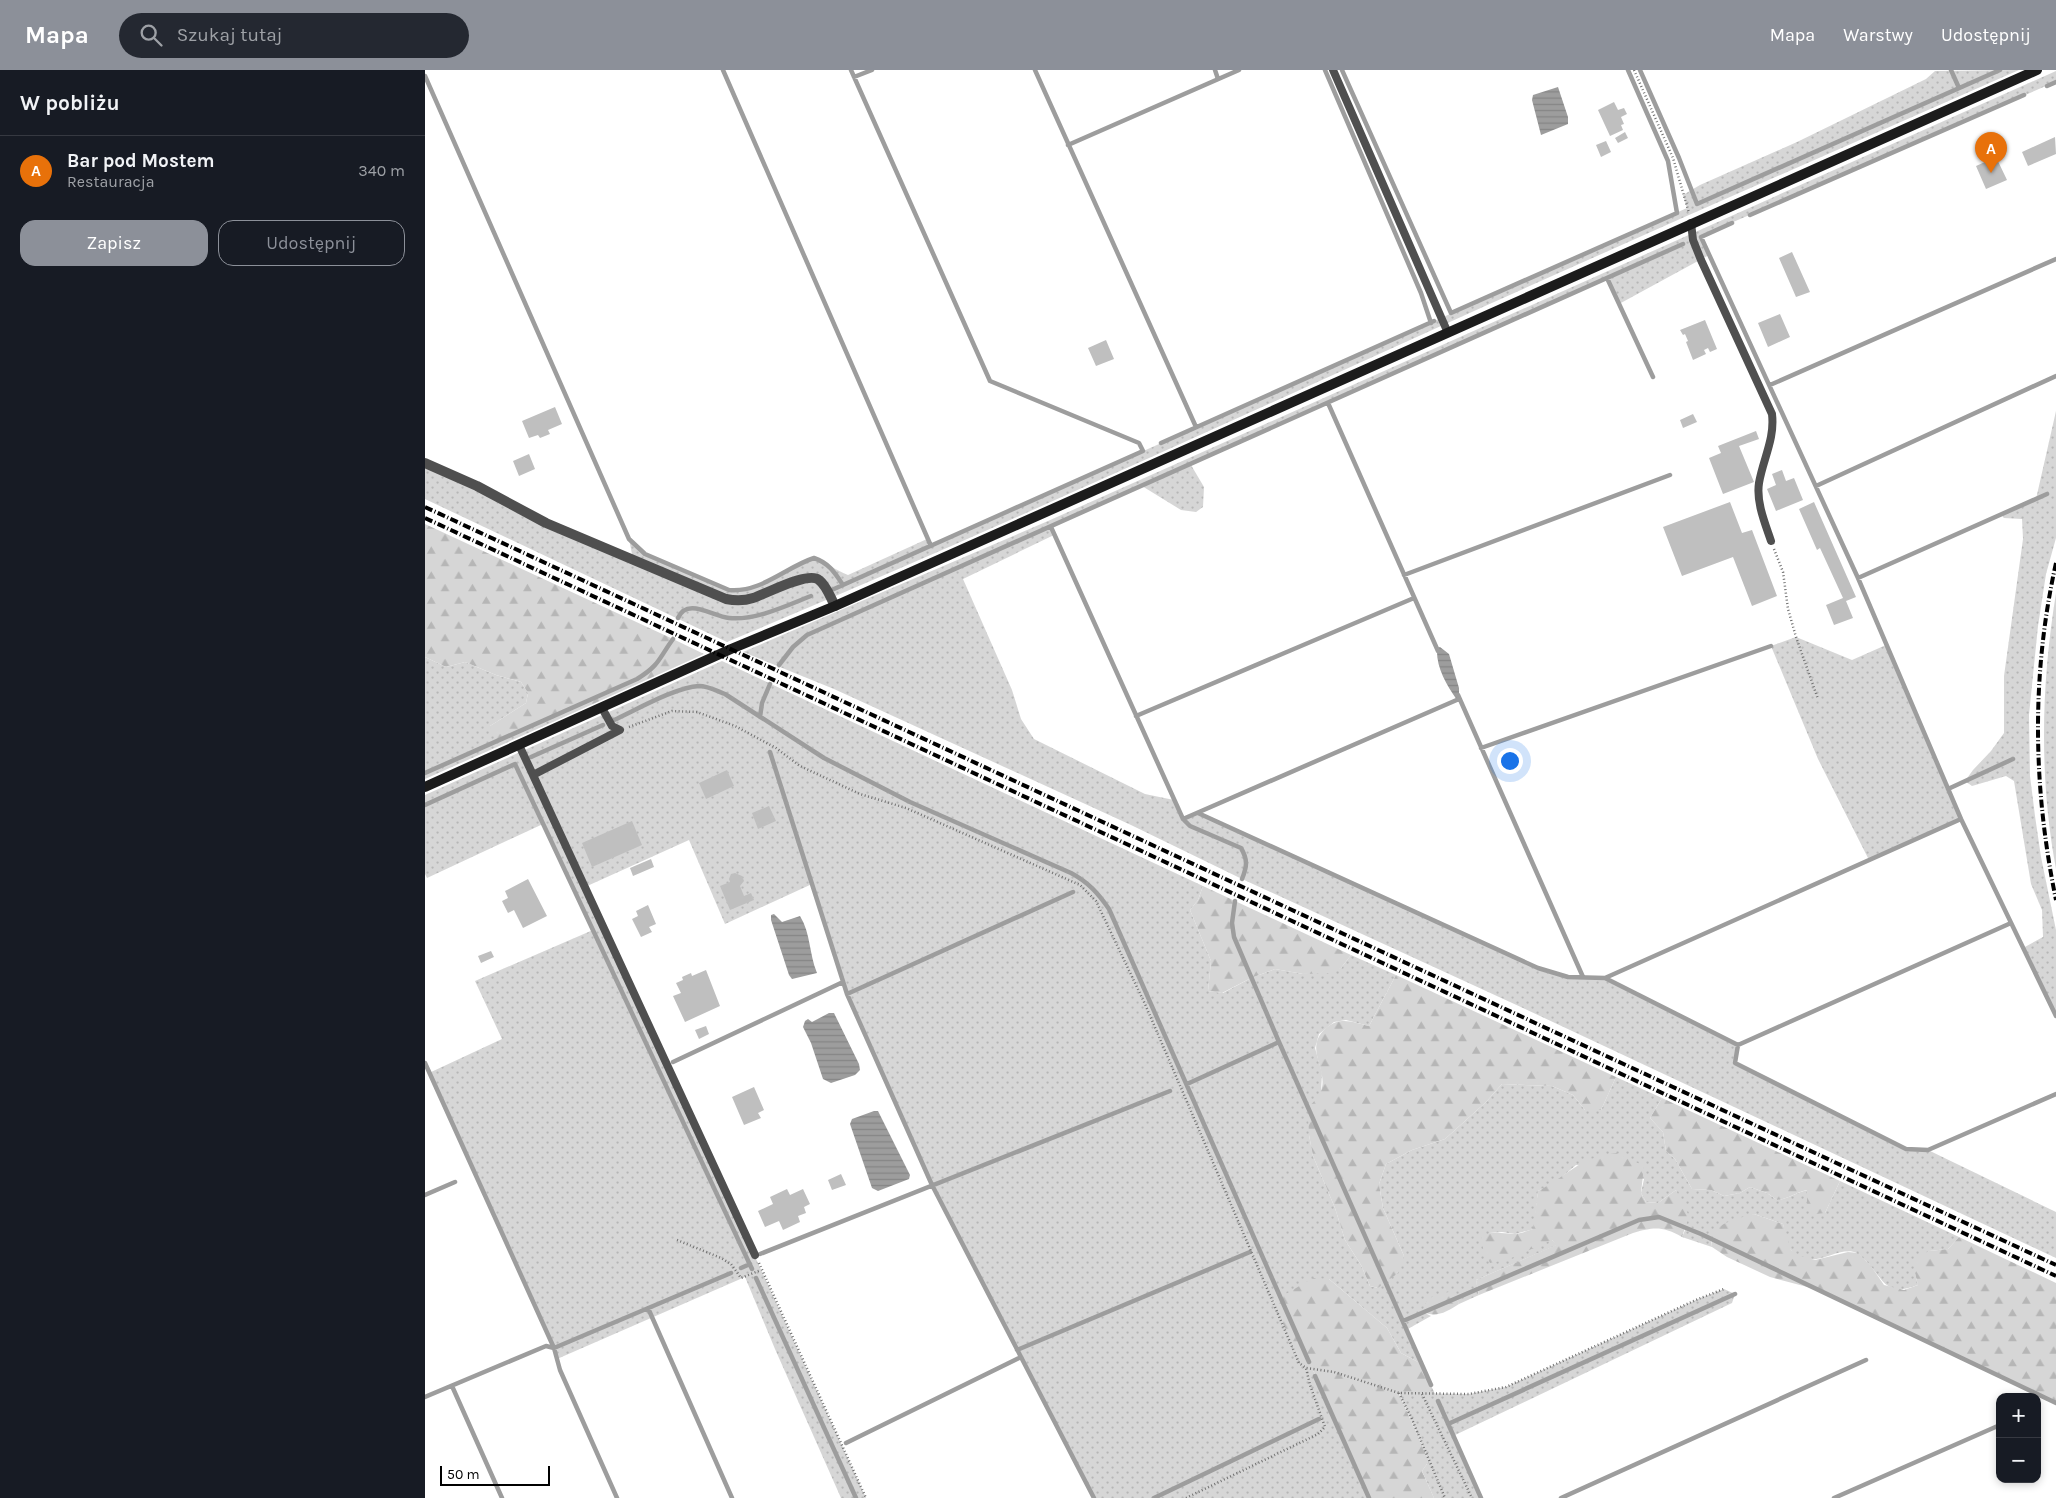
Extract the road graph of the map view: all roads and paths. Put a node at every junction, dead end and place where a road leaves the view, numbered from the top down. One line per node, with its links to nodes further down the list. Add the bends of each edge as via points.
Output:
1 (1333, 70): 5 (lane)
2 (1634, 70): 4 (path, via 1673,158)
3 (2037, 70): 4 (street)
4 (1691, 223): 5 (street); 7 (lane, via 1693,240 1701,260 1772,414 1773,434 1759,484)
5 (1447, 333): 8 (street)
6 (425, 463): 8 (street, via 546,523 720,597 739,602 809,577 820,580)
7 (1771, 541): 9 (path, via 1783,572 1796,637)
8 (835, 606): 10 (street)
9 (1819, 699)
10 (602, 708): 11 (lane, via 612,726); 12 (street)
11 (620, 730): 13 (lane); 19 (path, via 672,711 697,712 735,726 801,766 860,794 906,808 1080,885 1089,892 1145,1004 1299,1363)
12 (519, 745): 13 (lane); 14 (street)
13 (533, 775): 16 (lane)
14 (425, 787)
15 (677, 1240): 17 (path, via 721,1258 731,1264 741,1278)
16 (755, 1255): 17 (path)
17 (762, 1270): 22 (path)
18 (1724, 1289): 21 (path, via 1506,1387 1469,1394)
19 (1306, 1368): 20 (path, via 1334,1372); 23 (path, via 1325,1427 1318,1434)
20 (1399, 1393): 21 (path); 24 (path)
21 (1422, 1394): 25 (path)
22 (866, 1498)
23 (1186, 1498)
24 (1445, 1498)
25 (1472, 1498)

